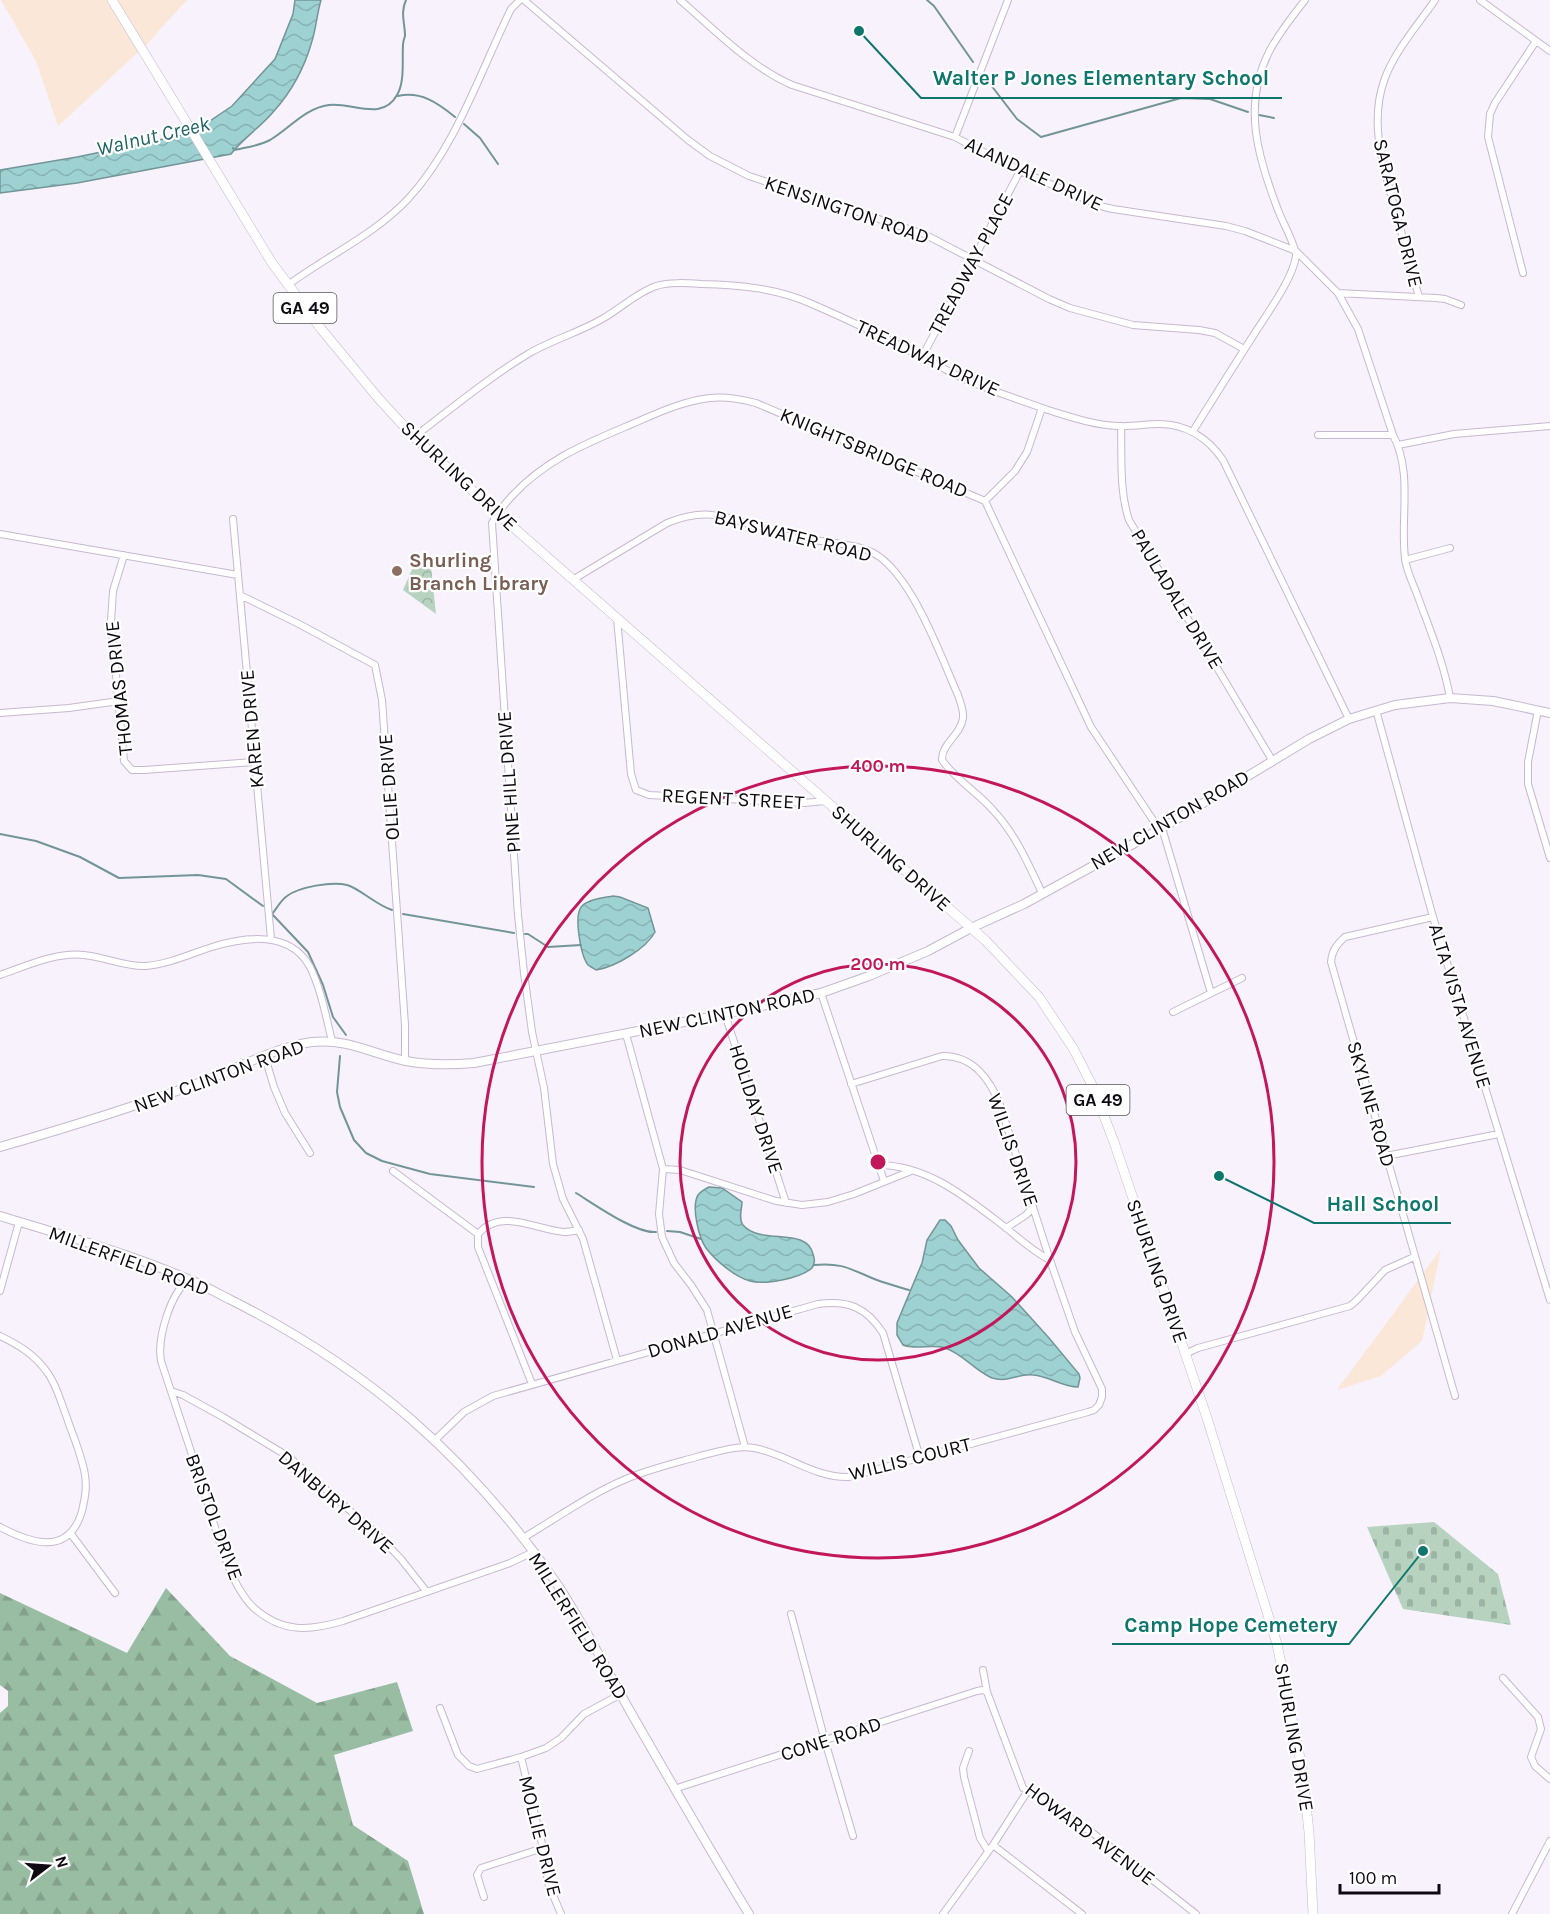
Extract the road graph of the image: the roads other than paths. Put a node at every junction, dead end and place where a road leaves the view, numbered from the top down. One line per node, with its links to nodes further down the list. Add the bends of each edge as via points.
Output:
1 (112, 0): 15 (main road, SHURLING DRIVE / GA 49)
2 (522, 0): 13 (street, KENSINGTON ROAD, via 688,140 730,168 924,234); 15 (street, via 511,9 455,128 408,199 375,227)
3 (680, 0): 10 (street, ALANDALE DRIVE, via 775,77)
4 (1008, 0): 10 (street)
5 (1305, 0): 12 (street, via 1269,51 1261,71 1253,121 1260,158)
6 (1435, 0): 17 (street, SARATOGA DRIVE, via 1391,65 1377,121 1380,152)
7 (1480, 0): 8 (street)
8 (1536, 41): 9 (street); 14 (street, via 1495,103 1488,137)
9 (1550, 51)
10 (955, 137): 11 (street, ALANDALE DRIVE)
11 (1020, 171): 12 (street, ALANDALE DRIVE, via 1113,210 1226,226); 13 (street, TREADWAY PLACE)
12 (1296, 251): 16 (street, ALANDALE DRIVE); 19 (street, via 1288,278)
13 (973, 261): 19 (street, KENSINGTON ROAD, via 1070,308 1133,325 1215,333); 20 (street, TREADWAY PLACE)
14 (1523, 273)
15 (288, 285): 27 (main road, SHURLING DRIVE / GA 49)
16 (1338, 293): 17 (street); 26 (street, ALANDALE DRIVE, via 1365,346)
17 (1419, 297): 18 (street)
18 (1461, 305)
19 (1244, 350): 24 (street)
20 (922, 357): 21 (street, TREADWAY DRIVE, via 970,381); 27 (street, TREADWAY DRIVE, via 809,302 780,293 721,284 668,284 647,290 582,330 530,353)
21 (1042, 408): 22 (street, TREADWAY DRIVE, via 1083,421); 29 (street, via 1027,452 1015,471)
22 (1121, 426): 24 (street, TREADWAY DRIVE, via 1161,424); 47 (street, PAULADALE DRIVE, via 1122,486 1129,520)
23 (1550, 426): 28 (street, via 1454,434)
24 (1193, 431): 46 (street, TREADWAY DRIVE, via 1223,460)
25 (1318, 435): 26 (street)
26 (1393, 435): 28 (street, ALANDALE DRIVE)
27 (414, 437): 30 (main road, SHURLING DRIVE / GA 49)
28 (1398, 445): 35 (street, ALANDALE DRIVE, via 1404,480)
29 (985, 501): 30 (street, KNIGHTSBRIDGE ROAD, via 756,403 725,397 673,407 576,449 537,472); 50 (street, KNIGHTSBRIDGE ROAD, via 1091,727)
30 (496, 513): 37 (main road, SHURLING DRIVE / GA 49); 64 (street, PINE HILL DRIVE, via 492,542 518,915)
31 (233, 519): 36 (street, KAREN DRIVE)
32 (0, 534): 34 (street)
33 (1450, 549): 35 (street)
34 (124, 555): 36 (street); 41 (street, THOMAS DRIVE, via 113,591 111,621)
35 (1405, 560): 40 (street, ALANDALE DRIVE)
36 (238, 575): 38 (street, KAREN DRIVE)
37 (574, 579): 39 (main road, SHURLING DRIVE / GA 49); 52 (street, BAYSWATER ROAD, via 667,523 697,514 726,516 775,534 868,550 887,561 911,594 963,711 960,728 942,760 1008,828)
38 (240, 595): 48 (street, KAREN DRIVE); 66 (street, OLLIE DRIVE, via 375,665 382,700)
39 (617, 617): 49 (main road, SHURLING DRIVE / GA 49); 49 (street, REGENT STREET, via 631,774 636,790 649,795)
40 (1450, 698): 42 (street, NEW CLINTON ROAD); 43 (street, NEW CLINTON ROAD)
41 (119, 701): 44 (street); 48 (street, THOMAS DRIVE, via 122,756 132,770)
42 (1376, 710): 46 (street, NEW CLINTON ROAD); 53 (street, ALTA VISTA AVENUE)
43 (1538, 710): 45 (street, NEW CLINTON ROAD); 51 (street, via 1527,772)
44 (0, 713)
45 (1550, 713)
46 (1349, 718): 47 (street, NEW CLINTON ROAD)
47 (1272, 760): 50 (street, NEW CLINTON ROAD)
48 (254, 762): 55 (street, KAREN DRIVE)
49 (825, 801): 54 (main road, SHURLING DRIVE / GA 49)
50 (1160, 829): 52 (street, NEW CLINTON ROAD); 59 (street, KNIGHTSBRIDGE ROAD)
51 (1550, 858)
52 (1042, 893): 54 (street, NEW CLINTON ROAD)
53 (1432, 917): 68 (street, ALTA VISTA AVENUE); 71 (street, SKYLINE ROAD, via 1345,937 1332,952 1331,962)
54 (971, 928): 58 (street, NEW CLINTON ROAD, via 928,951); 91 (main road, SHURLING DRIVE / GA 49, via 1039,997 1074,1048 1114,1142)
55 (270, 939): 56 (street, via 234,940 148,965 62,956); 63 (street, via 291,948 308,964)
56 (0, 975)
57 (1242, 978): 59 (street)
58 (821, 993): 61 (street, NEW CLINTON ROAD); 67 (street)
59 (1212, 993): 60 (street)
60 (1173, 1012)
61 (725, 1014): 62 (street, NEW CLINTON ROAD); 77 (street, HOLIDAY DRIVE)
62 (626, 1034): 64 (street, NEW CLINTON ROAD); 73 (street)
63 (332, 1041): 65 (street, NEW CLINTON ROAD, via 304,1044); 66 (street, NEW CLINTON ROAD)
64 (537, 1052): 66 (street, NEW CLINTON ROAD, via 456,1065); 82 (street, PINE HILL DRIVE, via 553,1164 563,1199)
65 (265, 1057): 69 (street, NEW CLINTON ROAD, via 144,1103); 70 (street, via 285,1113)
66 (405, 1061)
67 (851, 1084): 72 (street); 78 (street, WILLIS DRIVE, via 942,1056 971,1064 996,1095)
68 (1499, 1134): 71 (street); 88 (street, ALTA VISTA AVENUE)
69 (0, 1147)
70 (310, 1153)
71 (1386, 1156): 84 (street, SKYLINE ROAD)
72 (878, 1165): 75 (street); 76 (street)
73 (663, 1169): 77 (street, via 680,1170); 89 (street, via 659,1214 662,1237 674,1263 707,1310)
74 (393, 1171): 83 (street)
75 (911, 1171): 76 (street); 81 (street, via 941,1182)
76 (884, 1181): 77 (street, via 828,1202 802,1206)
77 (786, 1203)
78 (1033, 1207): 81 (street); 85 (street, WILLIS DRIVE)
79 (0, 1216): 80 (street, MILLERFIELD ROAD)
80 (20, 1222): 86 (street, MILLERFIELD ROAD); 87 (street)
81 (1006, 1228): 85 (street)
82 (579, 1230): 83 (street, via 564,1232 507,1221 484,1227); 92 (street, PINE HILL DRIVE)
83 (478, 1234): 93 (street, via 478,1247)
84 (1414, 1257): 91 (street, via 1385,1270 1350,1306); 95 (street, SKYLINE ROAD)
85 (1050, 1260): 96 (street, WILLIS DRIVE, via 1075,1332 1102,1389)
86 (189, 1279): 94 (street, BRISTOL DRIVE, via 176,1296 161,1335 159,1350); 97 (street, MILLERFIELD ROAD, via 327,1354)
87 (0, 1291)
88 (1550, 1300)
89 (714, 1333): 92 (street, DONALD AVENUE); 98 (street); 99 (street, DONALD AVENUE, via 818,1304 839,1302 861,1310 876,1322 885,1338)
90 (0, 1336): 101 (street, via 36,1358 56,1388 85,1473 87,1493)
91 (1185, 1354): 129 (main road, SHURLING DRIVE / GA 49, via 1282,1663 1302,1768)
92 (617, 1360): 93 (street, DONALD AVENUE)
93 (532, 1384): 97 (street, DONALD AVENUE, via 471,1406)
94 (171, 1391): 104 (street, DANBURY DRIVE, via 289,1457 380,1537); 104 (street, BRISTOL DRIVE, via 231,1574 252,1607 285,1627 321,1628)
95 (1455, 1396)
96 (1099, 1406): 99 (street, WILLIS COURT)
97 (435, 1440): 102 (street, MILLERFIELD ROAD)
98 (745, 1447): 99 (street, WILLIS COURT, via 842,1477); 102 (street, WILLIS COURT, via 628,1478)
99 (920, 1458)
100 (0, 1527): 101 (street, via 37,1542 60,1540)
101 (71, 1534): 105 (street)
102 (523, 1538): 103 (street, MILLERFIELD ROAD)
103 (533, 1552): 104 (street, BRISTOL DRIVE); 110 (street, MILLERFIELD ROAD, via 578,1617)
104 (427, 1592)
105 (115, 1593)
106 (791, 1614): 112 (street)
107 (983, 1670): 109 (street, HOWARD AVENUE)
108 (1503, 1678): 115 (street, via 1538,1717 1541,1729 1531,1757)
109 (987, 1692): 112 (street, CONE ROAD, via 977,1691); 117 (street, HOWARD AVENUE, via 1020,1783)
110 (621, 1694): 114 (street, via 584,1714 555,1743); 116 (street, MILLERFIELD ROAD)
111 (440, 1708): 114 (street, via 458,1755 469,1766 477,1769)
112 (825, 1741): 116 (street, CONE ROAD); 118 (street)
113 (969, 1751): 121 (street, via 963,1777 980,1838)
114 (521, 1758): 120 (street, MOLLIE DRIVE)
115 (1550, 1779)
116 (674, 1790): 125 (street, MILLERFIELD ROAD)
117 (1027, 1792): 121 (street); 128 (street, HOWARD AVENUE, via 1094,1834)
118 (854, 1836)
119 (1550, 1841): 123 (street)
120 (543, 1848): 122 (street, via 481,1868 477,1875); 124 (street, MOLLIE DRIVE, via 548,1883)
121 (991, 1848): 126 (street); 127 (street)
122 (484, 1897)
123 (1515, 1913)
124 (561, 1914)
125 (749, 1914)
126 (943, 1914)
127 (1082, 1914)
128 (1196, 1914)
129 (1313, 1914)

